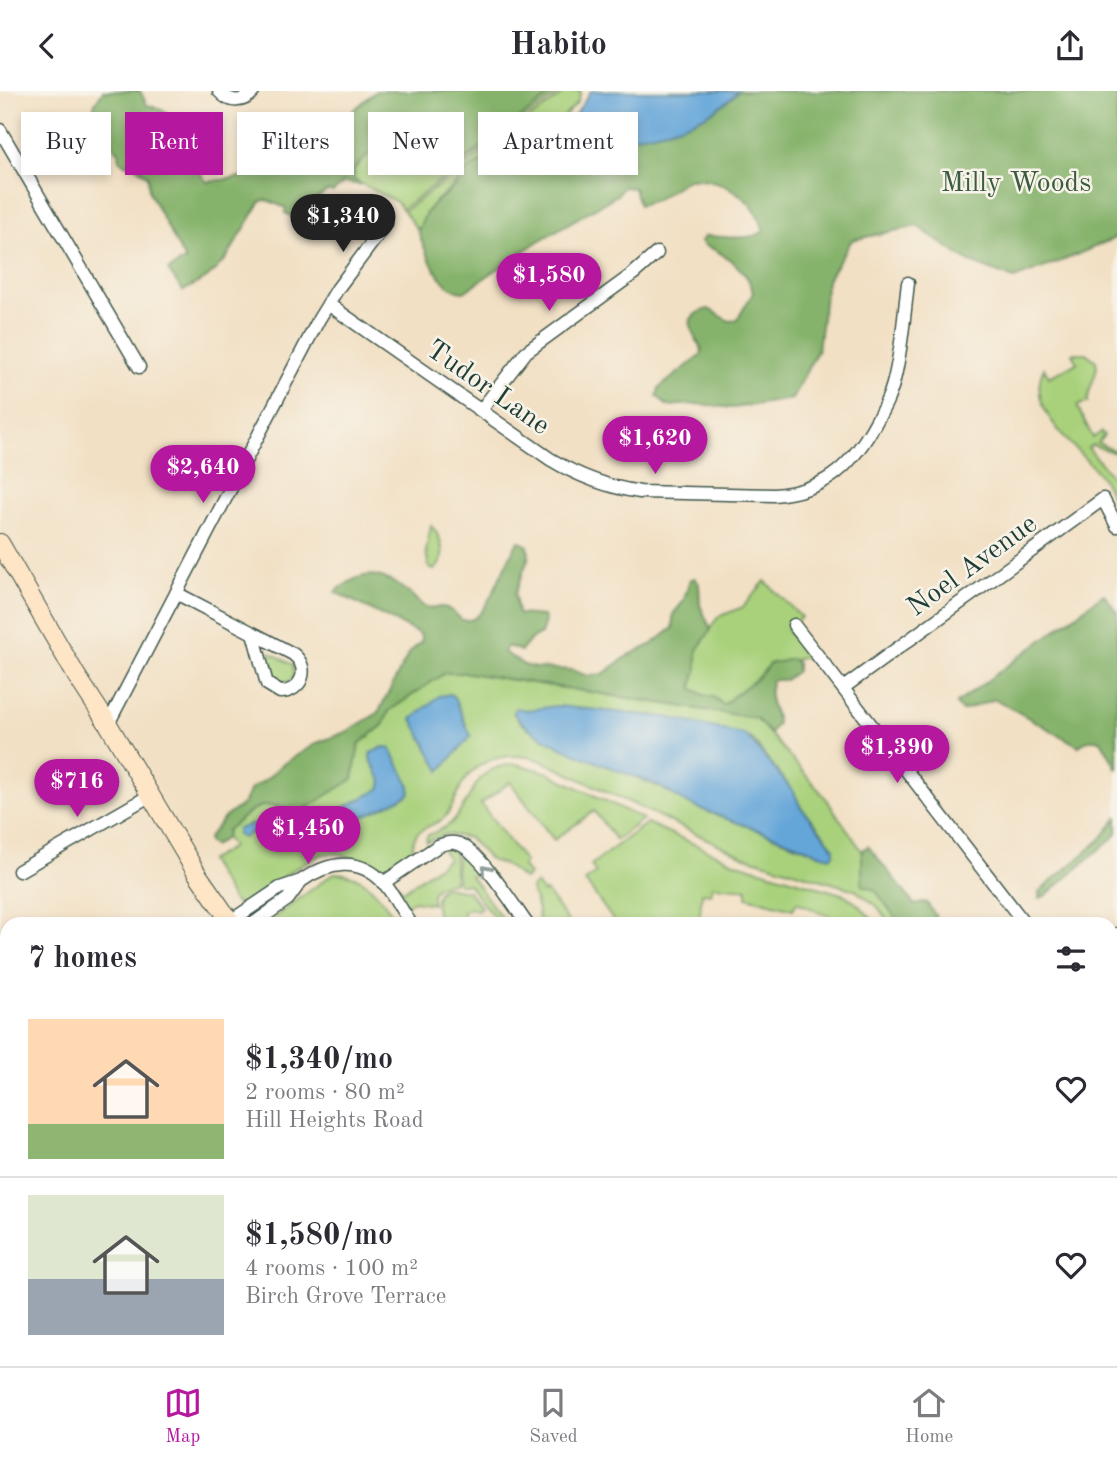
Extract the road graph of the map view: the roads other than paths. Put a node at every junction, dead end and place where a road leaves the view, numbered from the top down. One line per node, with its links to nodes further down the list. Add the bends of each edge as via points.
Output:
1 (219, 91): 2 (street, via 234,101 248,98)
2 (254, 91)
3 (0, 130): 8 (street)
4 (386, 224): 7 (street)
5 (657, 253): 9 (street, via 526,352)
6 (908, 283): 9 (street, Tudor Lane, via 897,366 887,401 852,460 810,489 774,495 620,489 566,468)
7 (328, 303): 9 (street, Tudor Lane); 13 (street)
8 (139, 367)
9 (481, 410)
10 (1117, 526): 16 (street, Noel Avenue, via 1103,499)
11 (0, 543): 12 (street)
12 (7, 570): 17 (street)
13 (176, 593): 15 (street); 17 (street)
14 (794, 625): 16 (street)
15 (253, 633): 15 (street, via 267,684 280,692 295,689 303,677 300,661)
16 (843, 688): 27 (street)
17 (108, 724): 18 (street)
18 (151, 795): 19 (street); 22 (street)
19 (19, 871)
20 (301, 881): 21 (street, via 337,863 360,868); 23 (street, via 280,888); 24 (street, via 288,899)
21 (383, 883): 25 (street); 26 (street, one-way to 21, via 488,872 457,843 447,842)
22 (226, 917)
23 (239, 917)
24 (263, 917)
25 (406, 917)
26 (522, 917)
27 (1020, 917)

